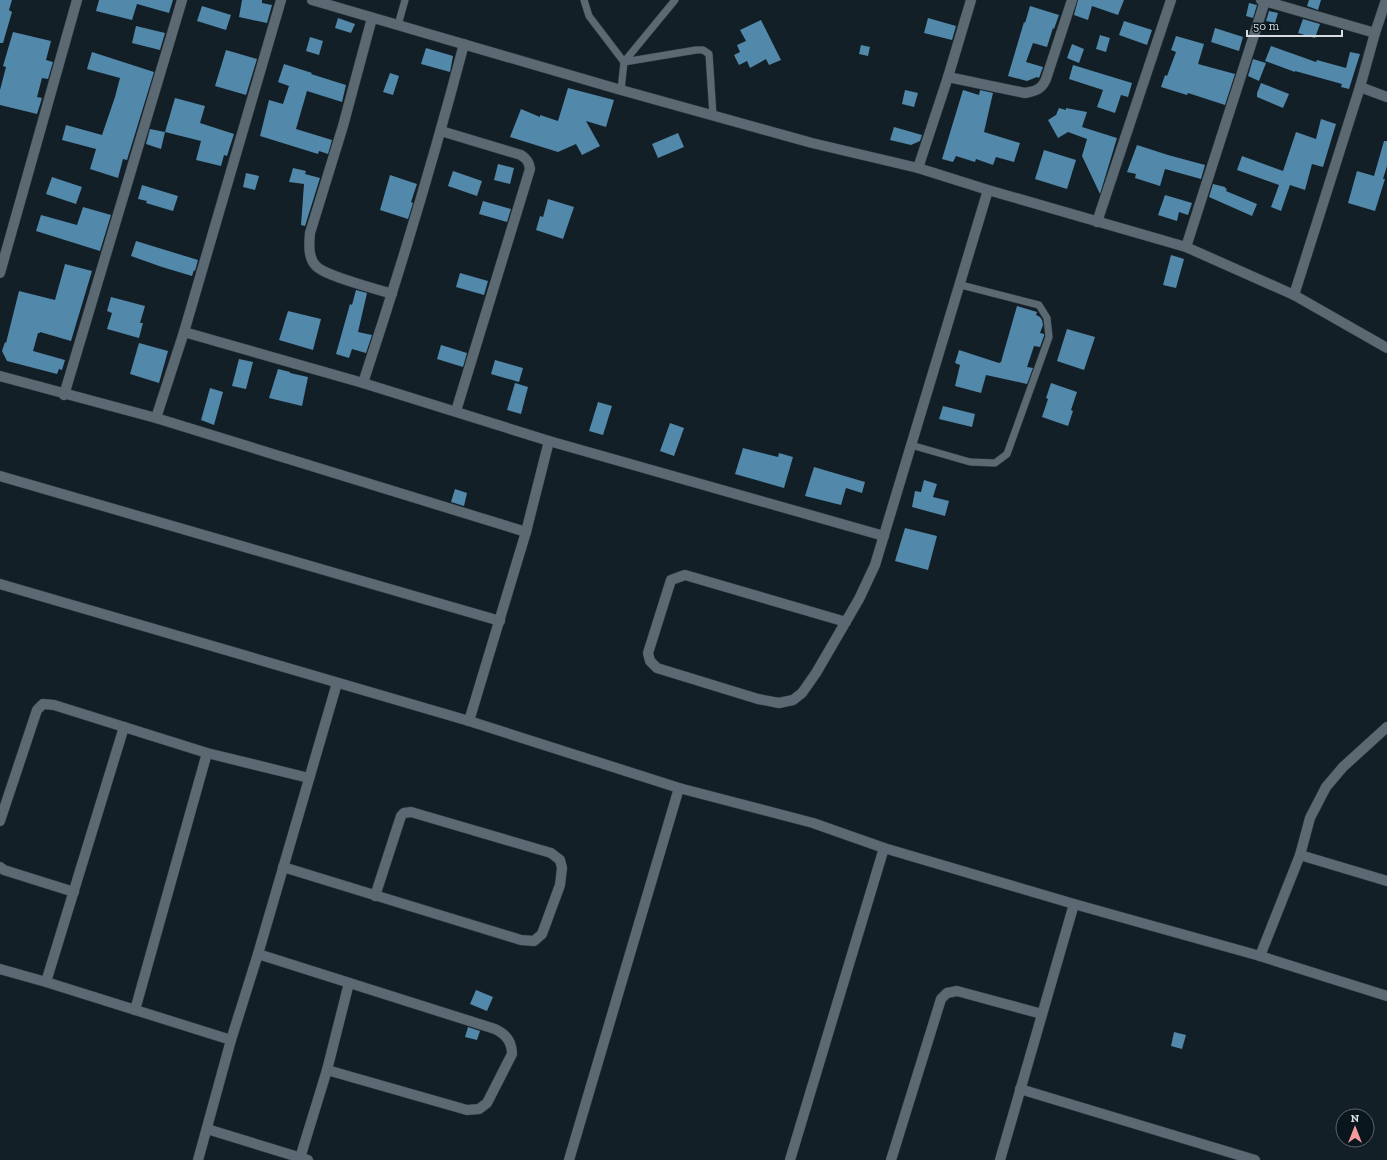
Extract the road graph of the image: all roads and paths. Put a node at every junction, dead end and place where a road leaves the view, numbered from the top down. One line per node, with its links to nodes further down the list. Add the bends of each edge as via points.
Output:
1 (77, 0): 27 (street)
2 (182, 0): 37 (street)
3 (281, 0): 33 (street)
4 (312, 0): 13 (street)
5 (405, 0): 14 (lane)
6 (584, 0): 17 (lane, via 589,16)
7 (675, 0): 17 (lane)
8 (971, 0): 18 (street)
9 (1072, 0): 18 (street, via 1046,79 1037,91 1025,93)
10 (1171, 0): 26 (street)
11 (1386, 0): 15 (street)
12 (1263, 1): 15 (street); 28 (street)
13 (372, 18): 14 (street); 31 (street, via 343,126 310,233 309,250 315,266 326,273)
14 (398, 25): 16 (street)
15 (1375, 33): 19 (street)
16 (464, 44): 20 (street); 23 (street)
17 (624, 62): 20 (lane); 22 (lane, via 703,50 709,54)
18 (948, 77): 24 (street)
19 (1360, 87): 21 (street); 32 (street)
20 (621, 90): 22 (street)
21 (1387, 97)
22 (713, 115): 24 (street, via 812,143)
23 (441, 131): 31 (street); 38 (street, via 521,154 527,158 530,169)
24 (918, 168): 25 (street)
25 (988, 190): 26 (street); 30 (street)
26 (1097, 222): 28 (street)
27 (4, 246): 29 (street)
28 (1186, 247): 32 (street)
29 (0, 273)
30 (961, 285): 41 (street); 41 (lane, via 1039,305 1047,318 1049,337 1007,454 996,463 970,462)
31 (392, 294): 36 (street)
32 (1294, 295): 34 (street)
33 (184, 332): 36 (street); 39 (street)
34 (1387, 348)
35 (0, 376): 37 (street)
36 (363, 383): 38 (street)
37 (64, 394): 39 (street)
38 (456, 411): 40 (street)
39 (156, 418): 43 (street)
40 (549, 441): 43 (street); 44 (street)
41 (911, 445): 44 (street)
42 (0, 476): 46 (street)
43 (526, 532): 46 (street)
44 (884, 536): 47 (street, via 875,564)
45 (0, 584): 48 (street)
46 (500, 621): 49 (street)
47 (846, 622): 47 (street, via 685,575 671,580 648,653 650,661 657,668 779,703 793,700 802,693)
48 (337, 683): 49 (street); 53 (street)
49 (469, 721): 54 (street)
50 (124, 727): 52 (street); 55 (street, via 50,704 40,705); 61 (street)
51 (1387, 727): 57 (street, via 1326,787 1310,818)
52 (207, 753): 53 (street); 70 (street)
53 (309, 778): 59 (street)
54 (679, 788): 56 (street, via 813,823); 78 (street)
55 (0, 821)
56 (884, 848): 63 (street); 79 (street)
57 (1300, 855): 60 (street); 65 (street)
58 (0, 866): 61 (street, via 4,870)
59 (284, 868): 62 (street); 64 (street)
60 (1387, 881)
61 (74, 892): 67 (street)
62 (375, 896): 62 (street, via 521,940 534,941 542,934 560,885 562,868 560,860 551,853 411,812 404,813)
63 (1074, 904): 65 (street); 71 (street)
64 (258, 954): 68 (street); 72 (street)
65 (1260, 956): 69 (street)
66 (0, 969): 67 (street)
67 (46, 982): 70 (street)
68 (349, 982): 73 (street); 73 (street, via 499,1030 508,1038 512,1054 487,1103 479,1108 467,1110)
69 (1387, 996)
70 (135, 1010): 72 (street)
71 (1042, 1014): 74 (street); 80 (street, via 957,991 947,993 941,999)
72 (231, 1040): 75 (street)
73 (327, 1070): 76 (street)
74 (1020, 1089): 81 (street); 82 (street)
75 (207, 1129): 76 (street); 77 (street)
76 (304, 1159)
77 (198, 1160)
78 (569, 1160)
79 (790, 1160)
80 (891, 1160)
81 (1000, 1160)
82 (1255, 1160)

